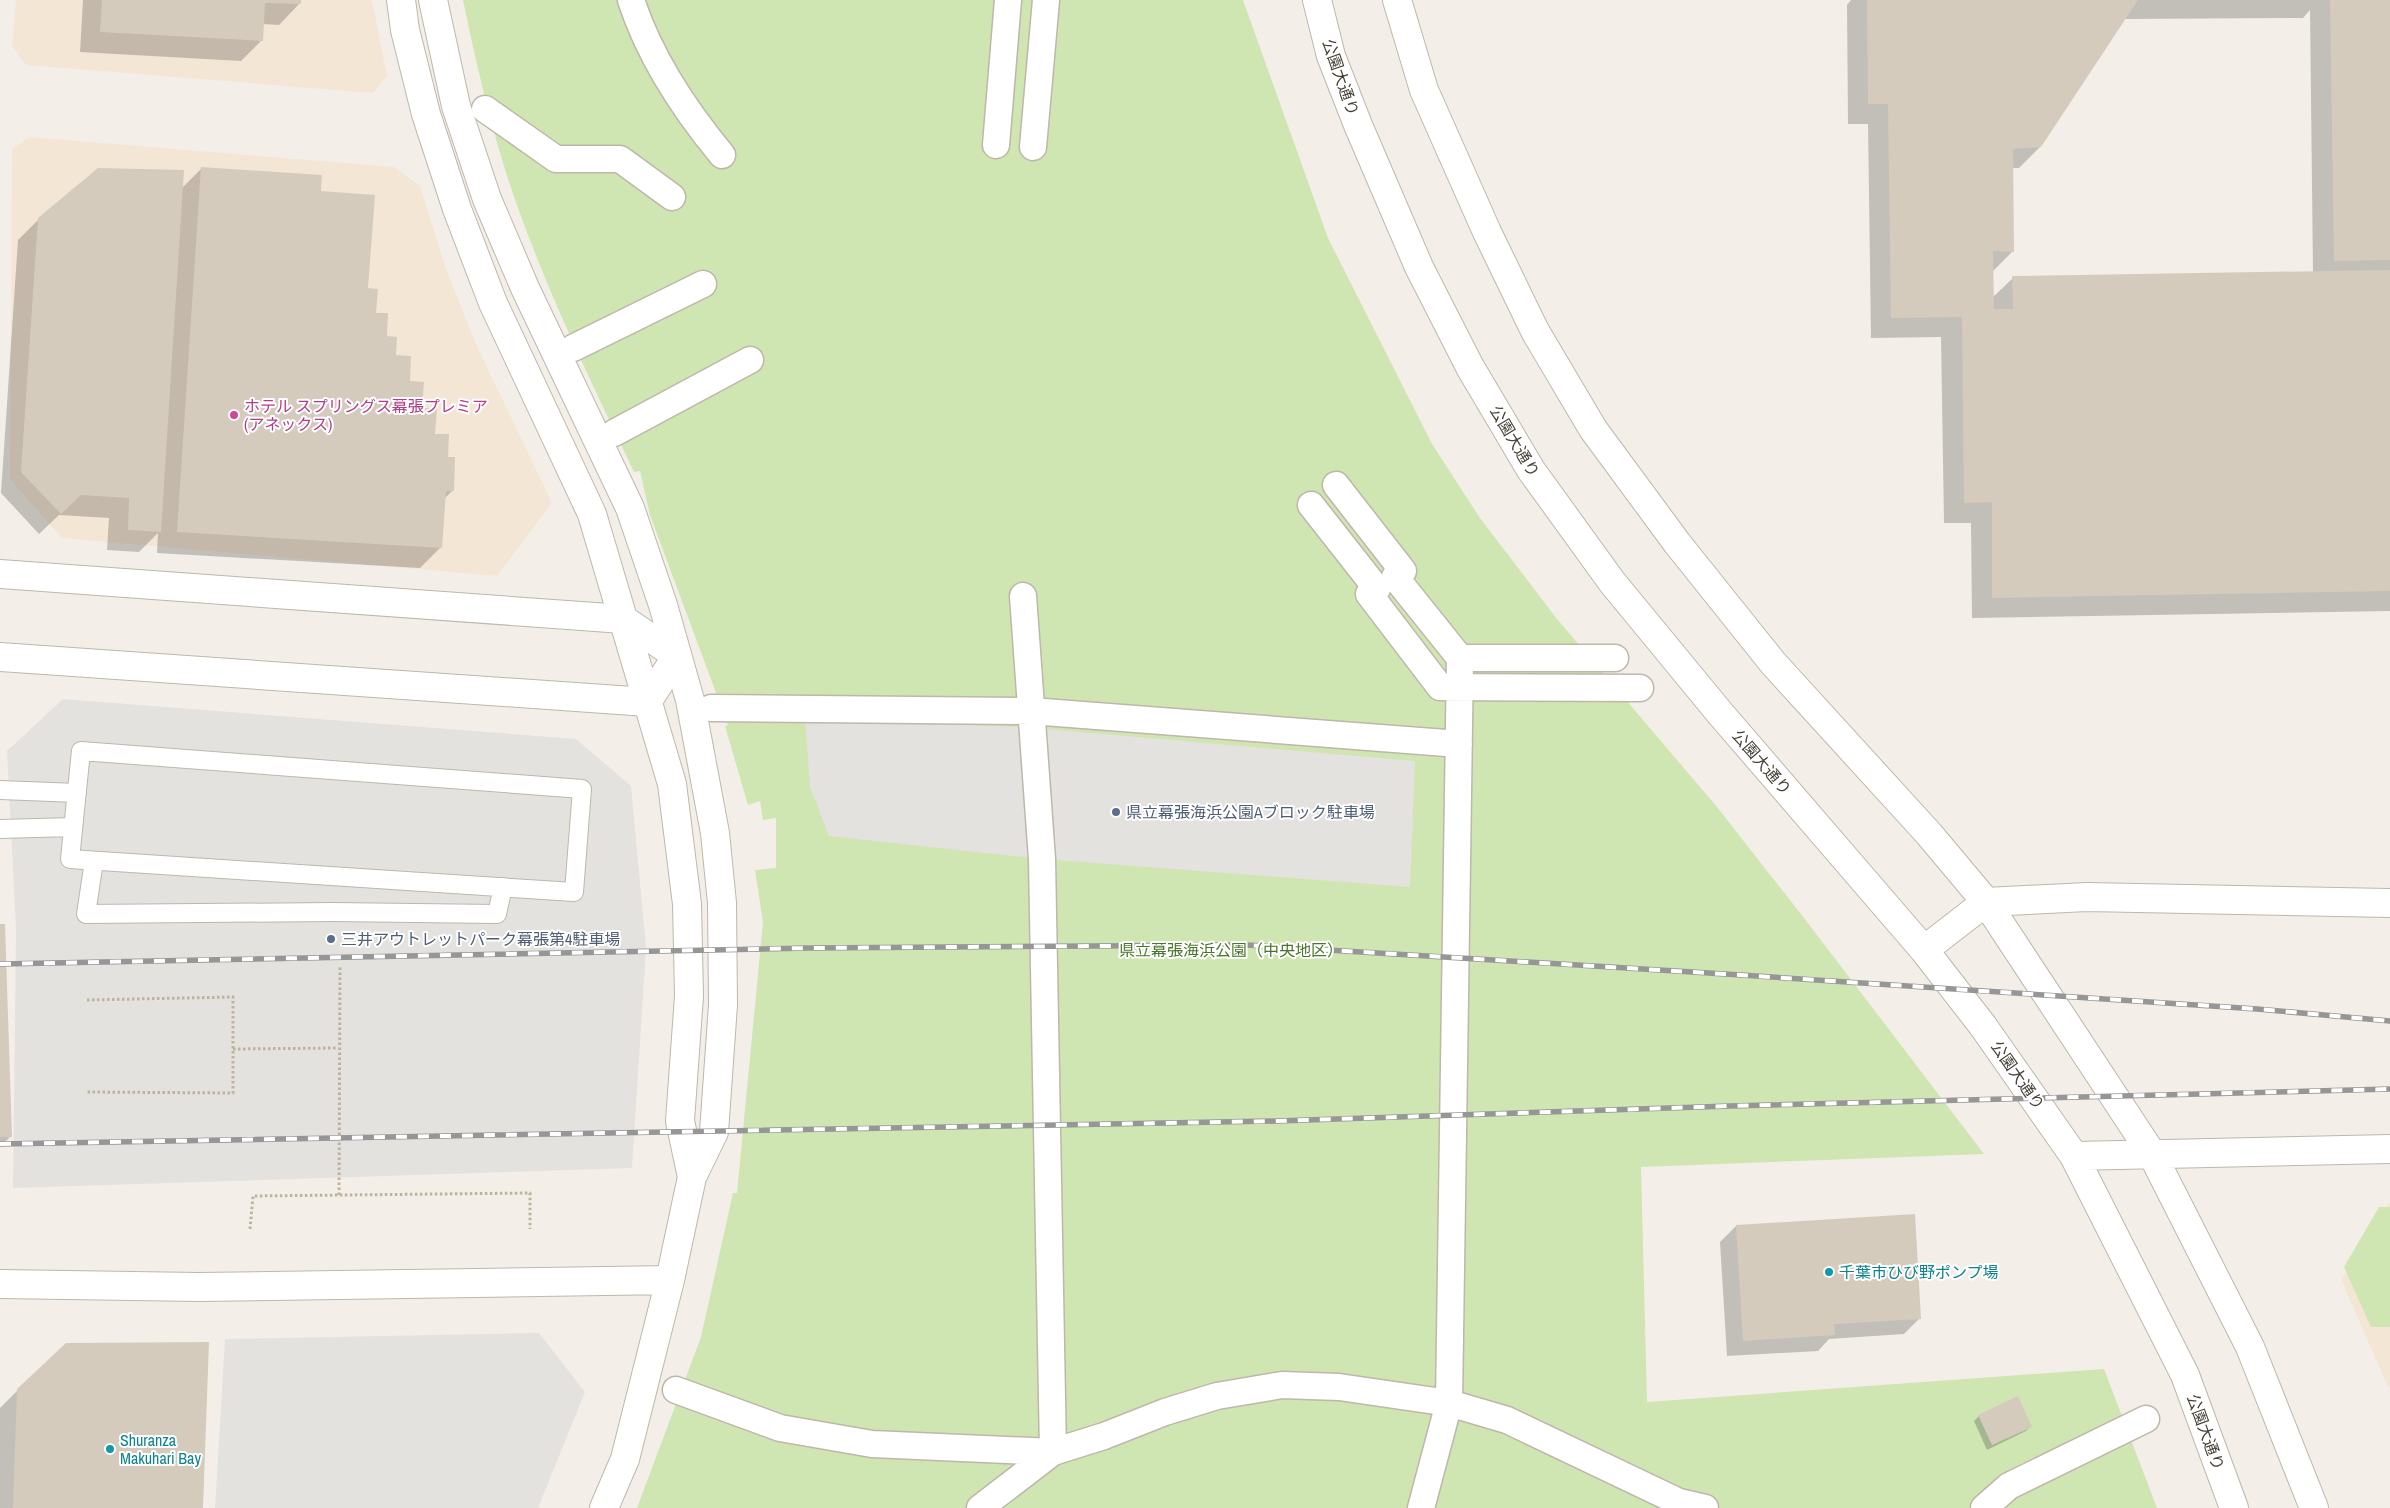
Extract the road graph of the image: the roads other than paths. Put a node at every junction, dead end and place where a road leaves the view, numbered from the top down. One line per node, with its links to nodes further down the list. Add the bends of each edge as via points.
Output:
1 (401, 0): 24 (street, via 405,30 426,114 457,209 493,303 592,514)
2 (433, 0): 25 (street, via 456,106 487,199 524,288 630,508)
3 (631, 0): 13 (street, via 662,72 693,120)
4 (1008, 0): 8 (street)
5 (1046, 0): 9 (street)
6 (1317, 0): 43 (street, 公園大通り, via 1331,56 1419,267 1470,367 1531,470 1612,582)
7 (1397, 0): 41 (street, via 1424,90 1487,232 1535,331 1592,428 1677,543 1773,663 1930,834)
8 (1002, 75): 9 (street); 11 (street)
9 (1039, 78): 12 (street)
10 (484, 108): 14 (street, via 556,159 620,159)
11 (996, 145)
12 (1033, 147)
13 (722, 155)
14 (672, 197)
15 (703, 284): 16 (street)
16 (573, 348)
17 (750, 360): 18 (street)
18 (614, 433)
19 (1336, 485): 22 (street, via 1403,571)
20 (1311, 505): 22 (street)
21 (0, 574): 24 (street)
22 (1386, 583): 27 (street); 29 (street, via 1370,594 1440,687)
23 (1023, 596): 33 (street)
24 (623, 619): 25 (street); 31 (street)
25 (677, 656): 31 (street); 47 (street, via 690,700 705,776 722,903 723,1005 714,1132)
26 (0, 657): 31 (street)
27 (1460, 658): 28 (street); 29 (street)
28 (1615, 658)
29 (1460, 687): 30 (street); 34 (street)
30 (1640, 688)
31 (647, 702): 47 (street, via 672,784 687,904 689,996 680,1121)
32 (712, 708): 33 (street)
33 (1031, 712): 34 (street); 53 (street, via 1042,859)
34 (1459, 744): 51 (street)
35 (0, 790): 36 (lane)
36 (77, 793): 37 (lane); 40 (lane, via 81,751 582,789 574,892)
37 (74, 828): 38 (lane); 39 (lane, via 70,859)
38 (0, 829)
39 (94, 861): 40 (lane); 40 (lane, via 86,914 497,914)
40 (503, 887)
41 (1986, 902): 42 (street, via 2087,897); 43 (street); 45 (street)
42 (2390, 903)
43 (1924, 950): 46 (street, 公園大通り, via 1983,1026)
44 (2390, 1149): 45 (street)
45 (2152, 1154): 46 (street); 60 (street, via 2250,1346)
46 (2074, 1156): 59 (street, 公園大通り, via 2185,1375)
47 (692, 1177): 48 (street)
48 (670, 1280): 49 (street, via 199,1287); 54 (street, via 625,1459)
49 (0, 1284)
50 (676, 1390): 53 (street, via 780,1428 872,1444)
51 (1449, 1403): 53 (street, via 1339,1387 1282,1385 1217,1396); 56 (street); 57 (street, via 1507,1420 1679,1502)
52 (2146, 1419): 58 (street, via 2009,1486)
53 (1053, 1452): 55 (street)
54 (604, 1508)
55 (980, 1508)
56 (1421, 1508)
57 (1705, 1508)
58 (1984, 1508)
59 (2234, 1508)
60 (2314, 1508)

